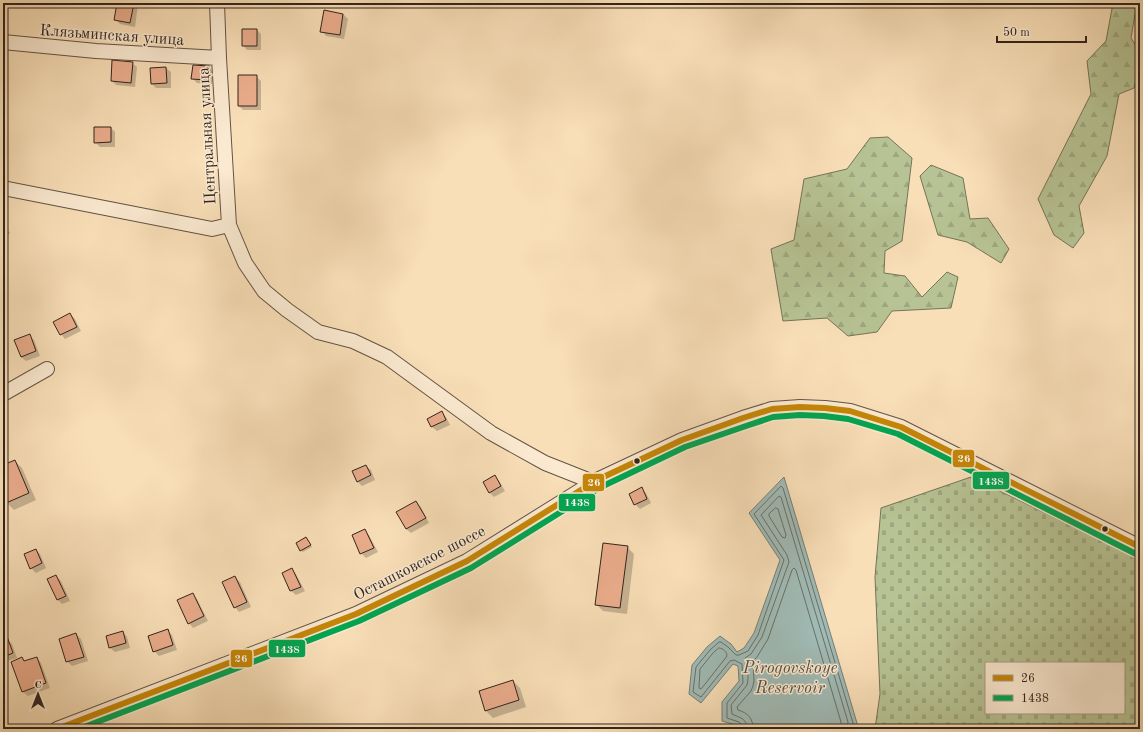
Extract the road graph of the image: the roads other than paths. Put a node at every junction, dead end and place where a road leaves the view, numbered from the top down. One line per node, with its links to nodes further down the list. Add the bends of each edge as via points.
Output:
1 (217, 3): 3 (street, Центральная улица)
2 (3, 42): 3 (street, Клязьминская улица, via 96,51)
3 (219, 58): 5 (street, Центральная улица)
4 (3, 188): 5 (street, via 212,229)
5 (229, 225): 8 (street, Центральная улица, via 245,263 264,291 318,332 353,341 387,357 491,433 546,463)
6 (47, 369): 7 (street)
7 (3, 394)
8 (593, 482): 9 (street, Осташковское шоссе, via 682,440 772,409 800,407 850,411 900,427); 10 (street, Осташковское шоссе, via 466,561 356,614)
9 (1140, 547)
10 (56, 729)

